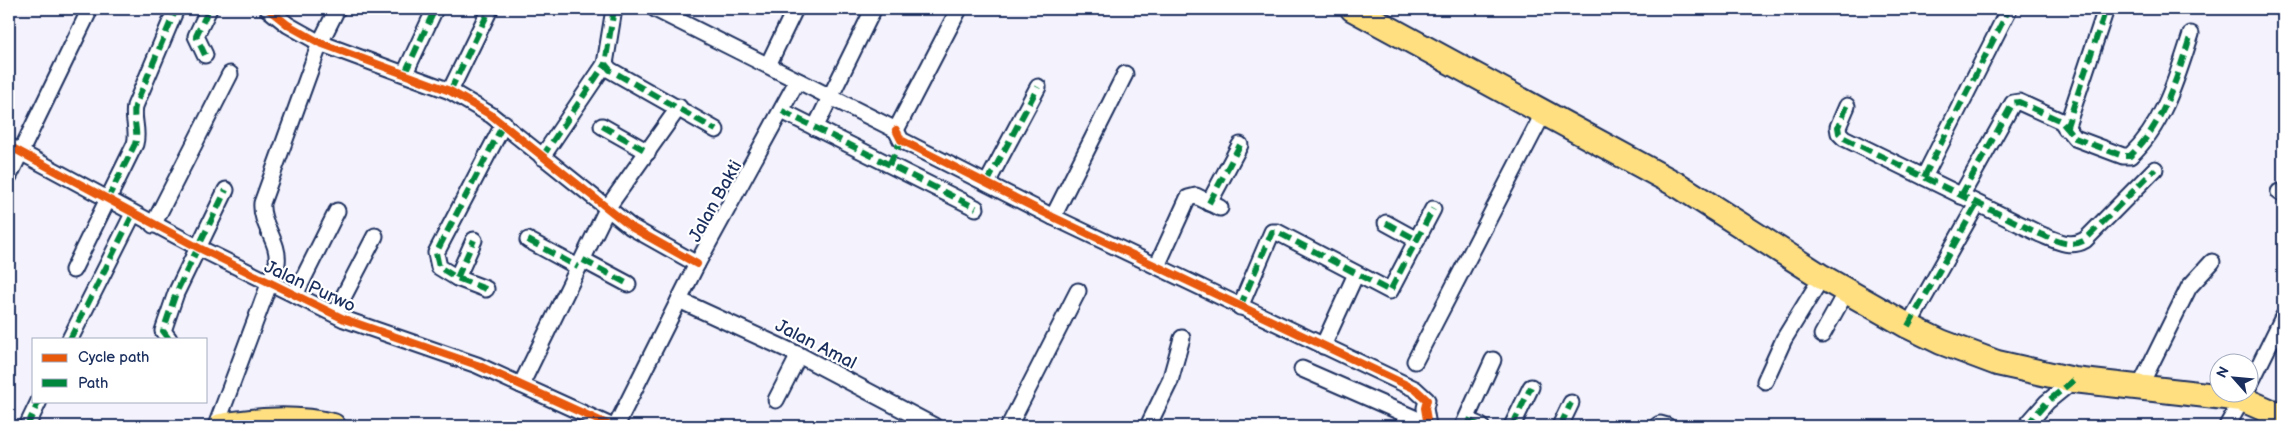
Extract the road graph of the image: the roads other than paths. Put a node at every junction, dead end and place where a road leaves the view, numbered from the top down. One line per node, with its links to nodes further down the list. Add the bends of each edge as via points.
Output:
1 (90, 9): 39 (street)
2 (176, 9): 49 (street, via 135,106 135,144)
3 (209, 9): 18 (street, via 196,36)
4 (268, 9): 17 (street, via 288,26)
5 (337, 9): 17 (street)
6 (435, 9): 21 (street)
7 (490, 9): 26 (street)
8 (614, 9): 19 (street)
9 (655, 9): 20 (street)
10 (795, 9): 20 (street)
11 (959, 9): 37 (street)
12 (1353, 9): 31 (main road)
13 (2009, 9): 45 (street)
14 (2106, 9): 35 (street)
15 (873, 10): 27 (street)
16 (2191, 34): 35 (street, via 2163,111 2130,156 2074,138)
17 (320, 43): 21 (street); 72 (street, via 262,204 278,257)
18 (205, 55)
19 (605, 64): 29 (street, via 610,70); 41 (street)
20 (768, 65): 24 (street)
21 (405, 73): 26 (street)
22 (230, 74): 58 (street)
23 (1125, 74): 56 (street)
24 (800, 82): 27 (street); 30 (street, Jalan Bakti)
25 (1038, 86): 46 (street)
26 (450, 91): 32 (street)
27 (831, 97): 34 (street); 37 (street)
28 (1847, 106): 45 (street, via 1838,133)
29 (678, 108): 36 (street); 40 (street)
30 (782, 111): 34 (street); 66 (street, Jalan Bakti)
31 (1544, 112): 70 (main road, via 1681,187); 90 (street)
32 (504, 124): 41 (street); 71 (street, via 436,254 439,267)
33 (602, 126): 40 (street)
34 (816, 128): 42 (street)
35 (2066, 129): 48 (street, via 2061,122 2019,102 2013,103)
36 (716, 130)
37 (899, 135): 42 (street); 46 (street)
38 (1240, 145): 67 (street, via 1215,205 1196,196 1188,198)
39 (14, 149): 44 (street); 49 (street, Jalan Purwo)
40 (648, 152): 51 (street)
41 (542, 157): 51 (street)
42 (889, 165): 52 (street)
43 (2155, 170): 50 (street, via 2078,244 2070,245 2040,234)
44 (9, 176)
45 (1924, 177): 48 (street)
46 (987, 183): 56 (street)
47 (226, 190): 63 (street)
48 (1961, 196): 50 (street)
49 (107, 200): 55 (street, Jalan Purwo); 68 (street)
50 (1977, 204): 82 (street)
51 (608, 207): 65 (street); 66 (street, via 631,227)
52 (976, 208)
53 (1433, 209): 62 (street)
54 (337, 211): 77 (street)
55 (133, 214): 58 (street, Jalan Purwo); 84 (street)
56 (1053, 217): 67 (street)
57 (1386, 223): 62 (street)
58 (153, 225): 63 (street, Jalan Purwo)
59 (375, 236): 80 (street)
60 (474, 240): 71 (street)
61 (528, 240): 65 (street)
62 (1417, 240): 69 (street, via 1390,291)
63 (199, 248): 72 (street, Jalan Purwo); 85 (street, via 166,317 163,331)
64 (2212, 262): 96 (street, via 2189,287)
65 (580, 264): 73 (street); 95 (street)
66 (696, 264): 78 (street, Jalan Bakti)
67 (1157, 266): 79 (street)
68 (73, 270)
69 (1356, 274): 79 (street, via 1272,232); 87 (street)
70 (1822, 277): 75 (main road); 94 (street, via 1784,340)
71 (457, 278): 74 (street)
72 (269, 283): 77 (street, Jalan Purwo); 108 (street)
73 (628, 284)
74 (486, 289)
75 (1847, 290): 82 (main road); 83 (street)
76 (1078, 291): 114 (street)
77 (295, 295): 80 (street, Jalan Purwo)
78 (679, 300): 88 (street, Jalan Amal); 112 (street, Jalan Bakti)
79 (1240, 307): 87 (street)
80 (335, 314): 95 (street, Jalan Purwo, via 477,365)
81 (2283, 317): 91 (street)
82 (1908, 326): 93 (main road, via 1997,363)
83 (1822, 335)
84 (71, 338)
85 (168, 338)
86 (1182, 338): 115 (street, via 1170,381)
87 (1324, 346): 106 (street, via 1420,392 1427,400)
88 (799, 355): 99 (street); 113 (street, Jalan Amal)
89 (1493, 360): 105 (street)
90 (1414, 361)
91 (2260, 364)
92 (1302, 369): 106 (street)
93 (2074, 380): 96 (main road); 120 (street, via 2047,402)
94 (1765, 382)
95 (521, 385): 111 (street, Jalan Purwo)
96 (2140, 386): 98 (main road)
97 (1531, 387): 116 (street)
98 (2210, 390)
99 (776, 400)
100 (2260, 401): 104 (main road)
101 (39, 402): 107 (street)
102 (2240, 402): 121 (street)
103 (1571, 403): 117 (street)
104 (2283, 417)
105 (1470, 424)
106 (1428, 425)
107 (27, 426)
108 (216, 426)
109 (221, 426): 110 (main road, via 282,420)
110 (333, 426)
111 (611, 426)
112 (616, 426)
113 (934, 426)
114 (1009, 426)
115 (1148, 426)
116 (1512, 426)
117 (1560, 426)
118 (1657, 426): 119 (street)
119 (1667, 426)
120 (2026, 426)
121 (2227, 426)

